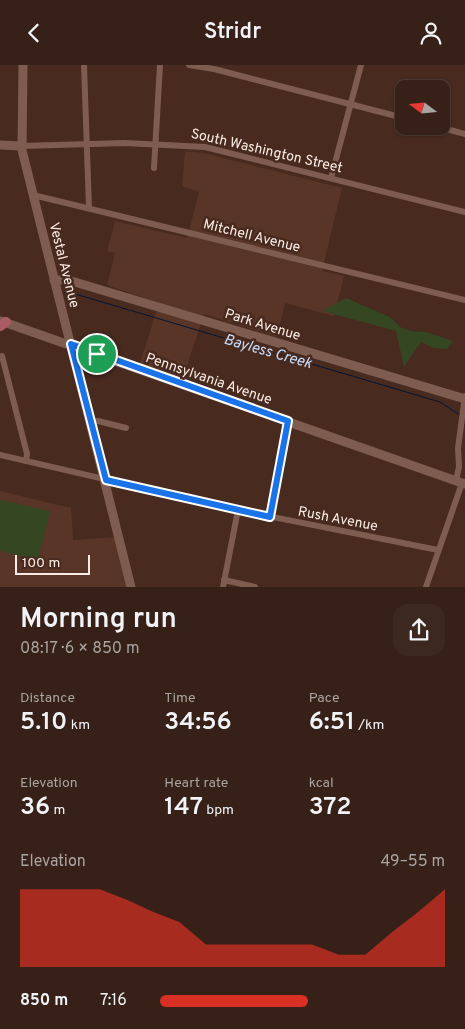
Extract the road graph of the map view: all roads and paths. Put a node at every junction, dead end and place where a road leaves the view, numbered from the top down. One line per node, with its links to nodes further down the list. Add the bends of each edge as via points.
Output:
1 (23, 65): 14 (street, Vestal Avenue)
2 (84, 65): 12 (street)
3 (160, 65): 11 (street)
4 (189, 65): 6 (street)
5 (361, 65): 7 (street)
6 (214, 67): 7 (street)
7 (351, 104): 8 (street); 16 (street)
8 (395, 116)
9 (450, 130): 10 (street)
10 (465, 134)
11 (154, 143): 12 (street, South Washington Street); 15 (street); 16 (street, South Washington Street, via 205,147)
12 (87, 144): 14 (street, South Washington Street); 18 (street)
13 (0, 145): 14 (street, South Washington Street)
14 (22, 145): 17 (street, Vestal Avenue)
15 (154, 169)
16 (331, 178): 19 (street, South Washington Street)
17 (33, 195): 18 (street, Mitchell Avenue); 20 (street, Vestal Avenue)
18 (89, 208): 21 (street, Mitchell Avenue)
19 (465, 212)
20 (54, 280): 23 (street, Vestal Avenue); 25 (street, Park Avenue, via 68,280)
21 (465, 300)
22 (2, 323): 23 (street, Pennsylvania Avenue)
23 (71, 344): 26 (street, Pennsylvania Avenue); 27 (street, Vestal Avenue)
24 (2, 356): 31 (street, via 27,454)
25 (465, 398): 30 (street, via 461,421)
26 (288, 421): 33 (street, Pennsylvania Avenue); 35 (street)
27 (91, 422): 28 (street); 32 (street, Vestal Avenue)
28 (126, 428)
29 (0, 455): 31 (street, Rush Avenue)
30 (462, 460): 33 (street)
31 (26, 461): 32 (street, Rush Avenue)
32 (106, 480): 34 (street, Rush Avenue); 38 (street, Vestal Avenue)
33 (461, 482): 36 (street)
34 (238, 510): 35 (street, Rush Avenue); 37 (street)
35 (270, 517): 36 (street, Rush Avenue)
36 (438, 550): 40 (street)
37 (224, 583): 39 (street)
38 (131, 587)
39 (255, 587)
40 (426, 587)

